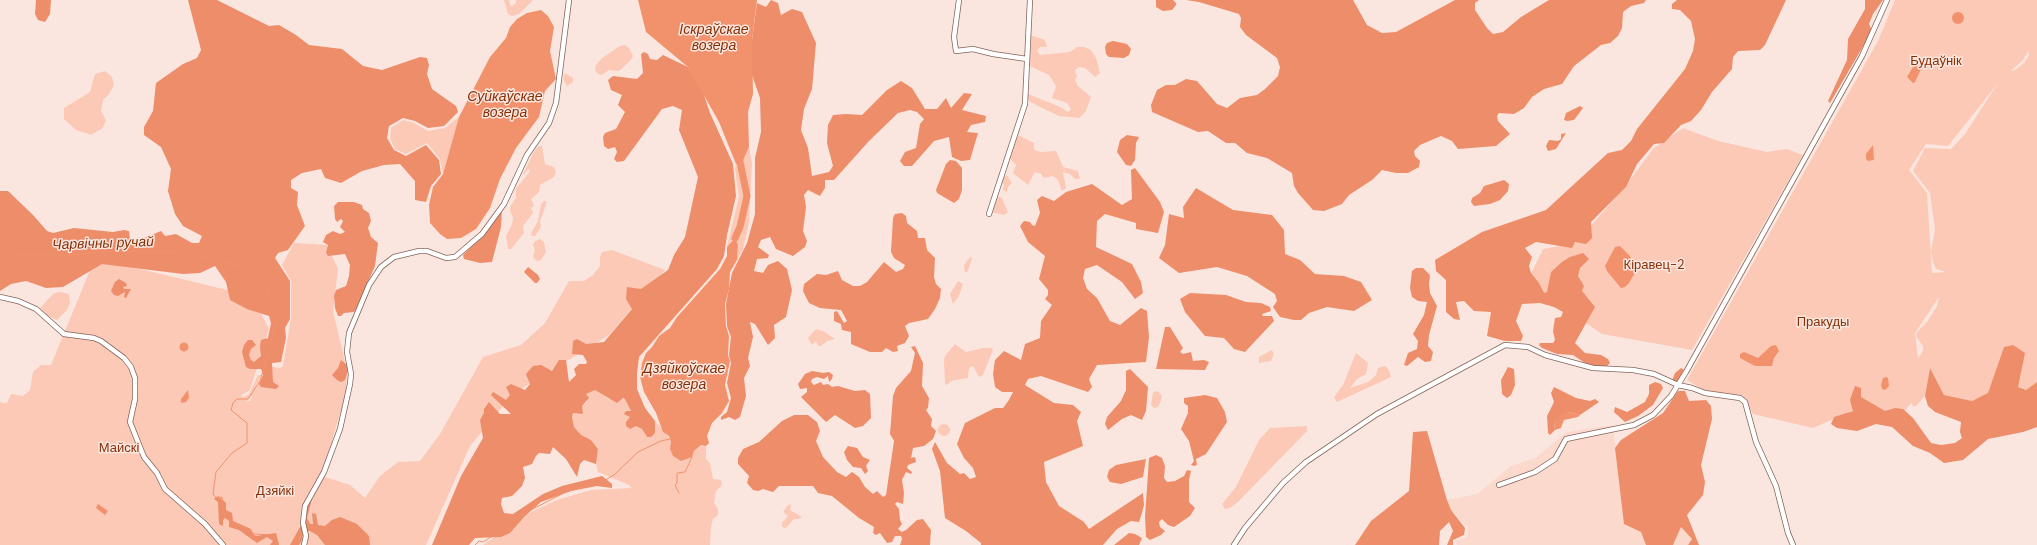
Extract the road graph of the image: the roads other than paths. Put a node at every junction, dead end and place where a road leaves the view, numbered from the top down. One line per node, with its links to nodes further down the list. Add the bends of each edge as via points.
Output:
1 (569, 0): 13 (street, via 556,103 549,123 527,155 504,204 482,234 455,257 446,258 427,251 394,257 381,267 369,285 349,333 347,352 351,374 340,429 324,472 305,506 302,523 306,536)
2 (959, 0): 5 (street, via 954,37 956,51 973,49)
3 (1030, 0): 5 (street)
4 (1887, 0): 8 (street, via 1862,56)
5 (1027, 59): 6 (street, via 1025,104)
6 (989, 214)
7 (0, 297): 12 (street, via 36,309 64,334 86,336 101,341 124,358 135,378 135,399 130,422 144,457 157,473 165,489 205,524)
8 (1686, 372): 9 (street); 10 (street, via 1687,384)
9 (1678, 385): 10 (street); 11 (street, via 1653,415 1641,422 1566,439 1554,459 1535,472); 14 (street, via 1654,374 1593,368 1545,355 1528,347 1505,344 1377,414 1306,462 1283,483)
10 (1692, 388): 15 (street, via 1705,393 1740,398 1745,402 1756,442 1776,486)
11 (1499, 485)
12 (223, 545)
13 (304, 545)
14 (1234, 545)
15 (1793, 545)

